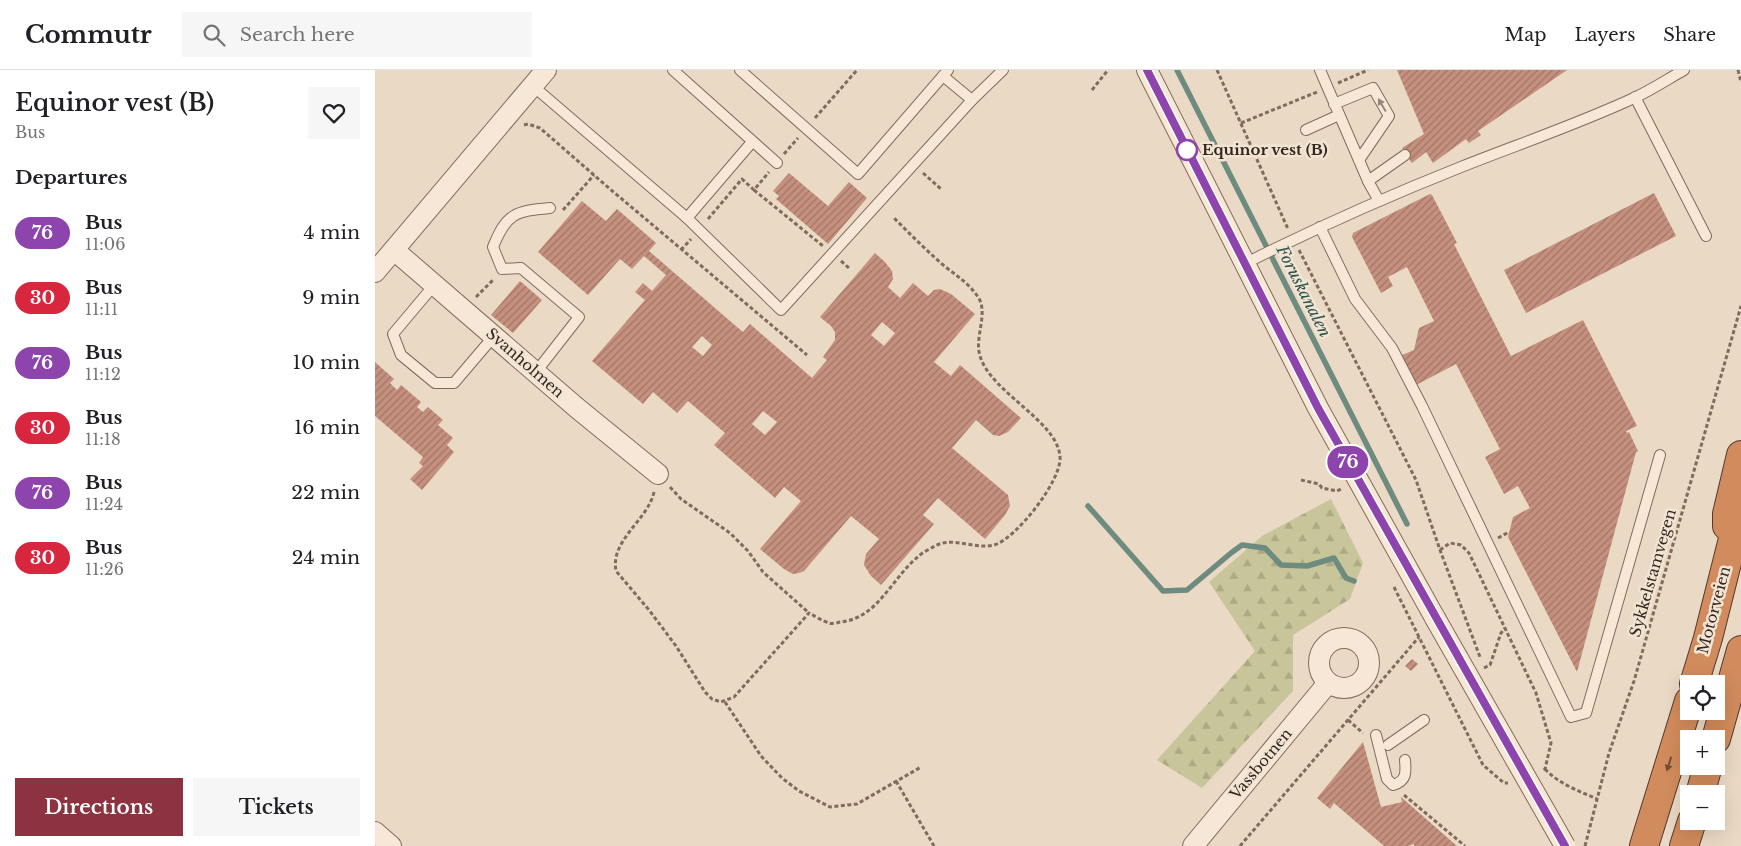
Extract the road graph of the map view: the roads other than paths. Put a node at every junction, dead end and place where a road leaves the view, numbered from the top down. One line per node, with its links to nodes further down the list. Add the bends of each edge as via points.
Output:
1 (547, 70): 9 (street)
2 (673, 70): 15 (lane)
3 (741, 70): 8 (lane, via 858,174)
4 (1003, 70): 11 (lane)
5 (1147, 70): 26 (street)
6 (1320, 70): 12 (lane)
7 (1684, 70): 10 (lane)
8 (946, 73): 11 (lane)
9 (533, 86): 22 (lane); 25 (street)
10 (1635, 97): 20 (lane); 24 (lane)
11 (972, 100): 22 (lane, via 781,310)
12 (1334, 104): 13 (lane); 17 (lane, one-way to 12, via 1389,116 1373,88)
13 (1339, 115): 14 (lane); 17 (lane)
14 (1306, 130)
15 (752, 142): 18 (lane); 22 (lane)
16 (1405, 155): 19 (lane)
17 (1359, 160): 19 (lane)
18 (777, 163)
19 (1368, 181): 20 (lane)
20 (1379, 201): 23 (lane)
21 (549, 208): 30 (lane, via 512,215 500,230 493,247 501,269 521,268 579,317)
22 (687, 218)
23 (1320, 227): 26 (lane); 31 (lane, via 1355,298 1392,348 1571,717 1586,713)
24 (1706, 236)
25 (394, 250): 27 (street); 28 (street, Svanholmen)
26 (1254, 259): 49 (street, bridge, via 1318,408)
27 (375, 272)
28 (435, 284): 29 (street, Svanholmen); 29 (lane, via 393,334 401,355 435,383 454,383)
29 (495, 336): 30 (street, Svanholmen)
30 (536, 372): 33 (street, Svanholmen)
31 (1660, 455)
32 (1741, 455): 35 (highway, via 1727,514)
33 (657, 474)
34 (1741, 507): 35 (highway, Motorveien)
35 (1723, 577): 37 (highway, Motorveien)
36 (1741, 650): 41 (highway)
37 (1697, 675)
38 (1328, 683): 48 (street, Vassbotnen)
39 (1424, 720): 43 (lane)
40 (1683, 720): 50 (highway, one-way to 50)
41 (1719, 730)
42 (1376, 734): 44 (lane, via 1387,779 1393,785 1400,783 1406,775)
43 (1388, 745)
44 (1405, 760)
45 (1689, 830): 51 (highway)
46 (375, 832): 47 (street)
47 (391, 846)
48 (1193, 846)
49 (1565, 846)
50 (1644, 846)
51 (1684, 846)

